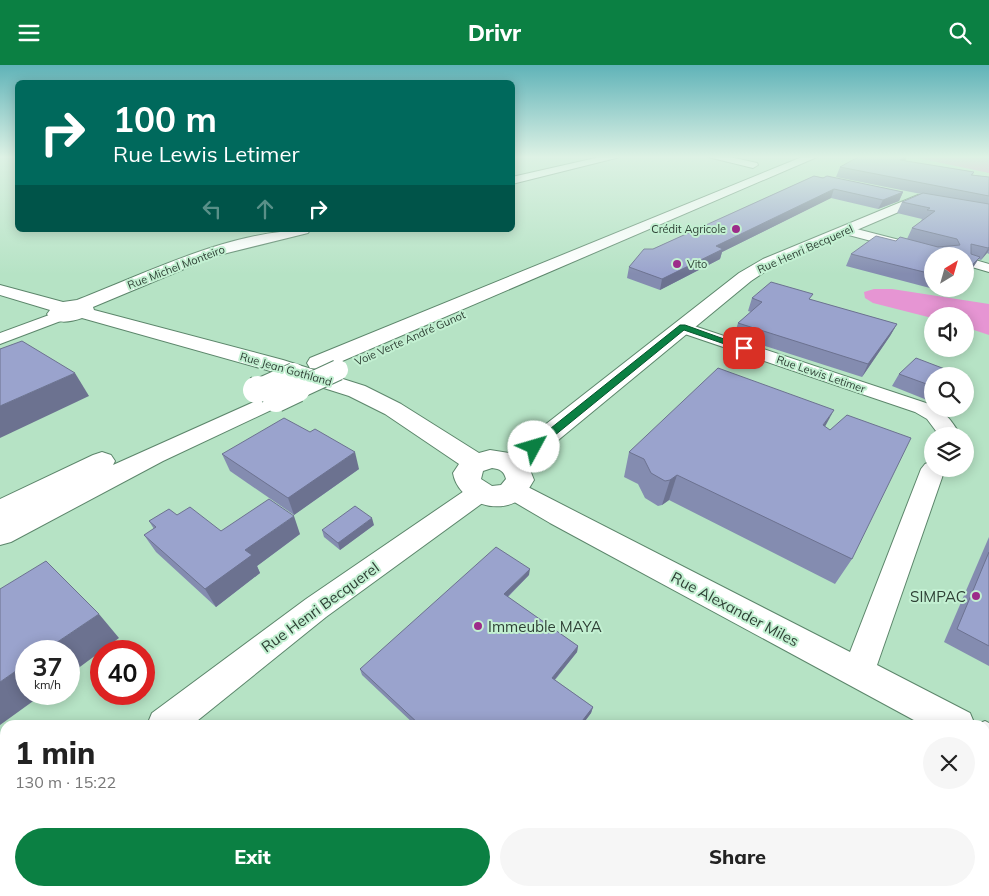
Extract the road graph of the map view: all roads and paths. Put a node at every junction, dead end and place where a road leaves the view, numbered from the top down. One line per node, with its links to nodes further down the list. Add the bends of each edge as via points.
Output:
1 (727, 196): 12 (main road, Voie Verte André Gunot, bridge)
2 (904, 196): 3 (main road, Rue Henri Becquerel, via 926,200)
3 (844, 230): 5 (street); 10 (main road, Rue Henri Becquerel, via 760,267)
4 (295, 232): 9 (main road, Rue Michel Monteiro, via 204,255)
5 (924, 251)
6 (974, 264): 7 (street)
7 (989, 268)
8 (0, 290): 9 (main road, Rue Jean Gothland)
9 (71, 310): 11 (street); 14 (main road, Rue Jean Gothland, via 357,391 393,409)
10 (682, 327): 13 (street, Rue Lewis Letimer, via 922,408); 15 (main road, Rue Henri Becquerel)
11 (0, 339)
12 (266, 394): 18 (main road, Voie Verte André Gunot, via 62,479); 19 (main road, Voie Verte André Gunot)
13 (944, 427)
14 (475, 463): 15 (main road, via 498,459); 17 (main road, via 466,478 472,489)
15 (513, 477): 17 (main road, via 497,496); 20 (street, Rue Alexander Miles, via 559,516)
16 (930, 477): 20 (street)
17 (479, 493): 21 (street, Rue Henri Becquerel, via 316,608)
18 (0, 511)
19 (0, 534)
20 (858, 673): 22 (street, Rue Alexander Miles)
21 (170, 720)
22 (948, 720)

